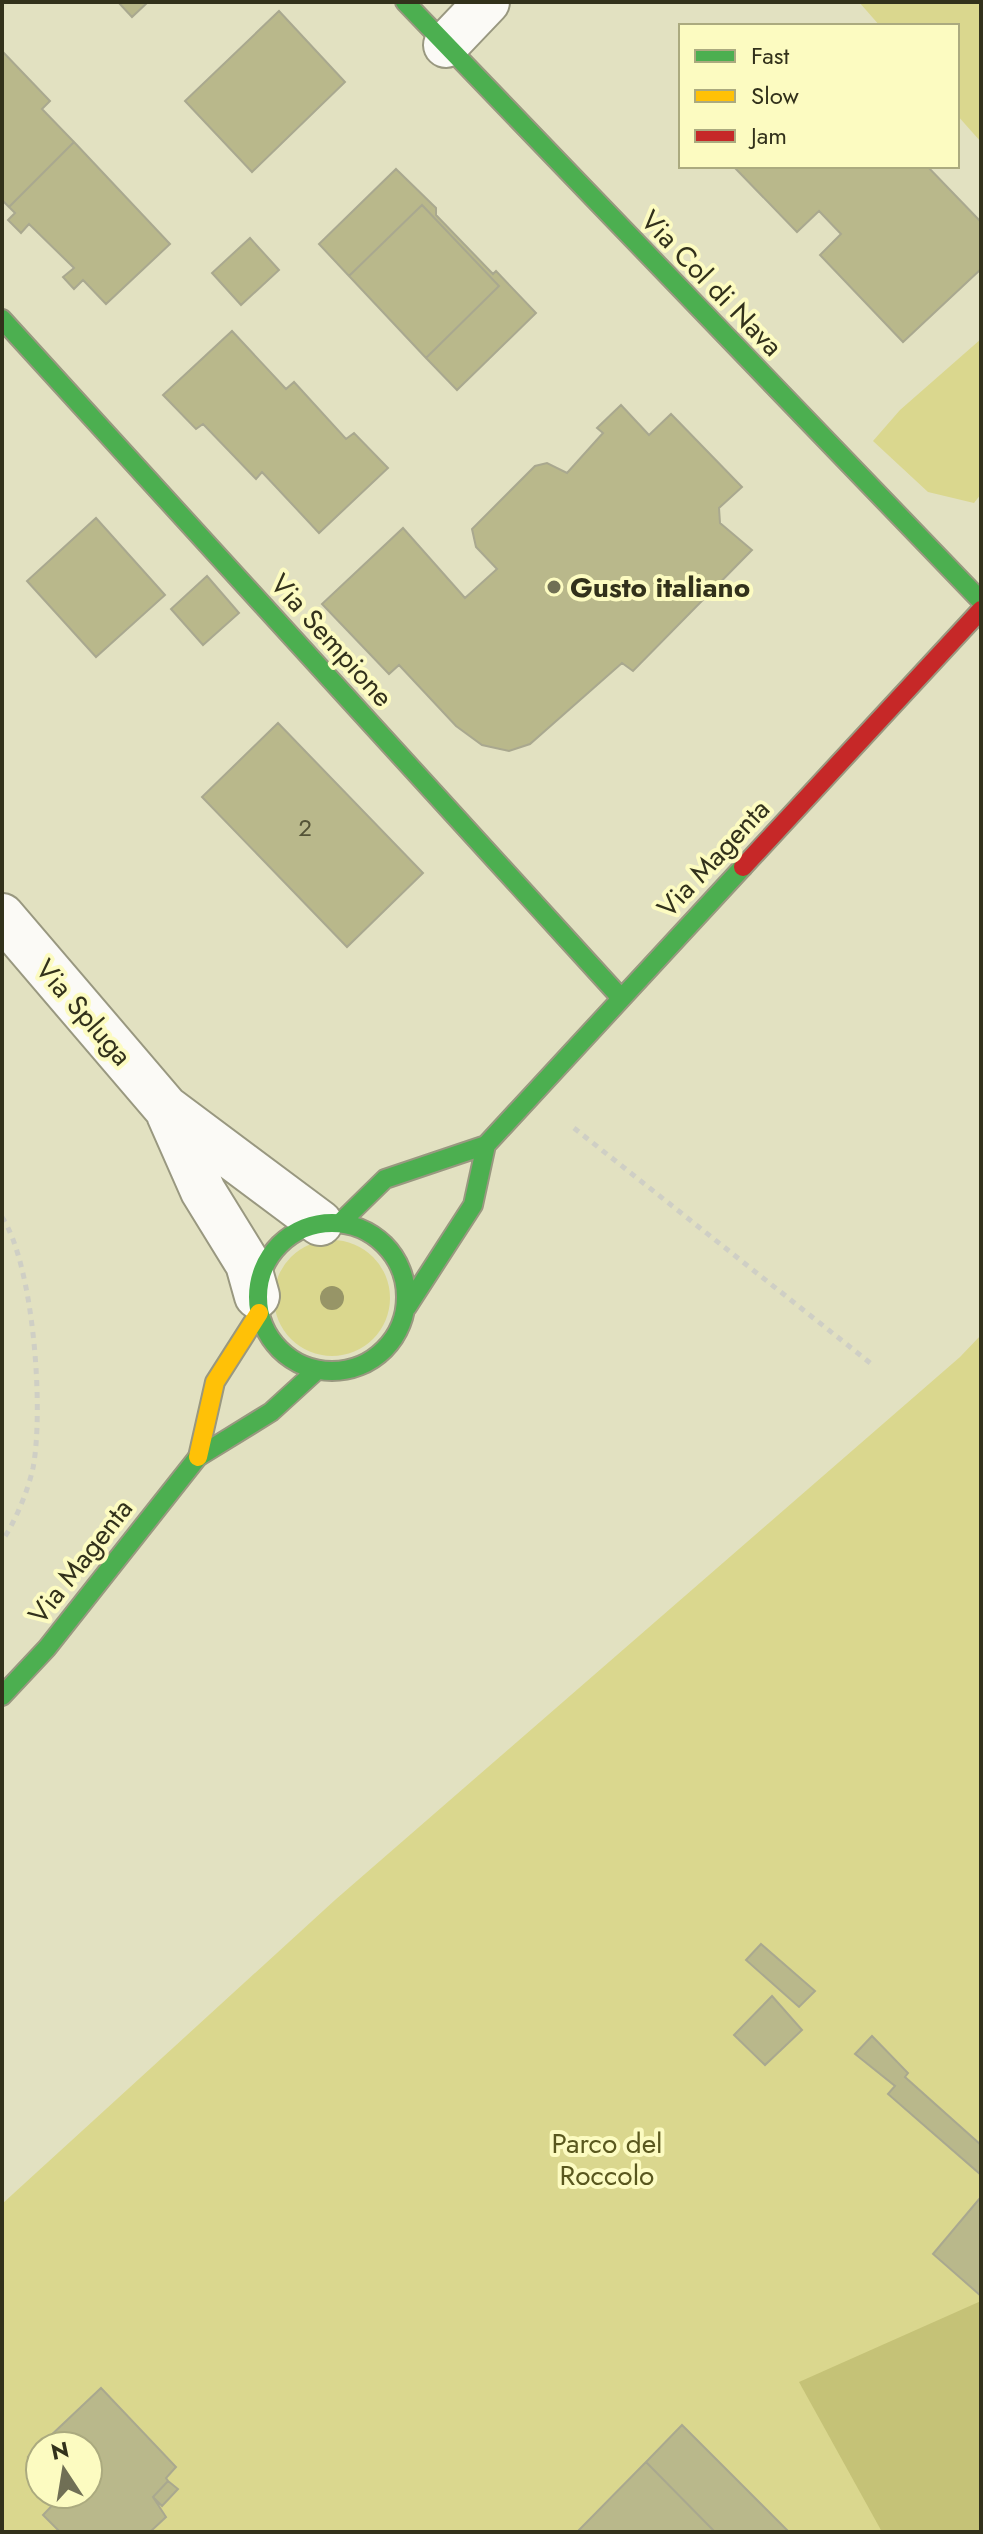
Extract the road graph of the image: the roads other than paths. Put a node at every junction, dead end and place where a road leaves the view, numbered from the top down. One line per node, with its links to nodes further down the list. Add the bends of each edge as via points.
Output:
1 (405, 2): 3 (street, Via Col di Nava)
2 (487, 2): 3 (street)
3 (446, 45): 5 (street, Via Col di Nava)
4 (2, 319): 8 (street, Via Sempione)
5 (981, 601)
6 (981, 610): 8 (street, Via Magenta)
7 (2, 916): 9 (street, Via Spluga)
8 (621, 998): 10 (street, Via Magenta)
9 (166, 1108): 11 (street, Via Spluga); 12 (street, Via Spluga, via 203,1191 248,1264)
10 (486, 1145): 11 (street, Via Magenta, via 385,1179); 13 (street, Via Magenta, via 473,1205)
11 (330, 1223): 12 (street, via 295,1232 275,1248 261,1270); 13 (street, via 359,1227 380,1239 406,1282)
12 (258, 1305): 14 (street, via 278,1349); 15 (street, Via Magenta, via 215,1382)
13 (407, 1307): 14 (street, via 392,1340 366,1364 342,1371)
14 (317, 1370): 15 (street, Via Magenta, via 271,1412)
15 (198, 1457): 16 (street, Via Magenta, via 47,1648)
16 (2, 1696)

